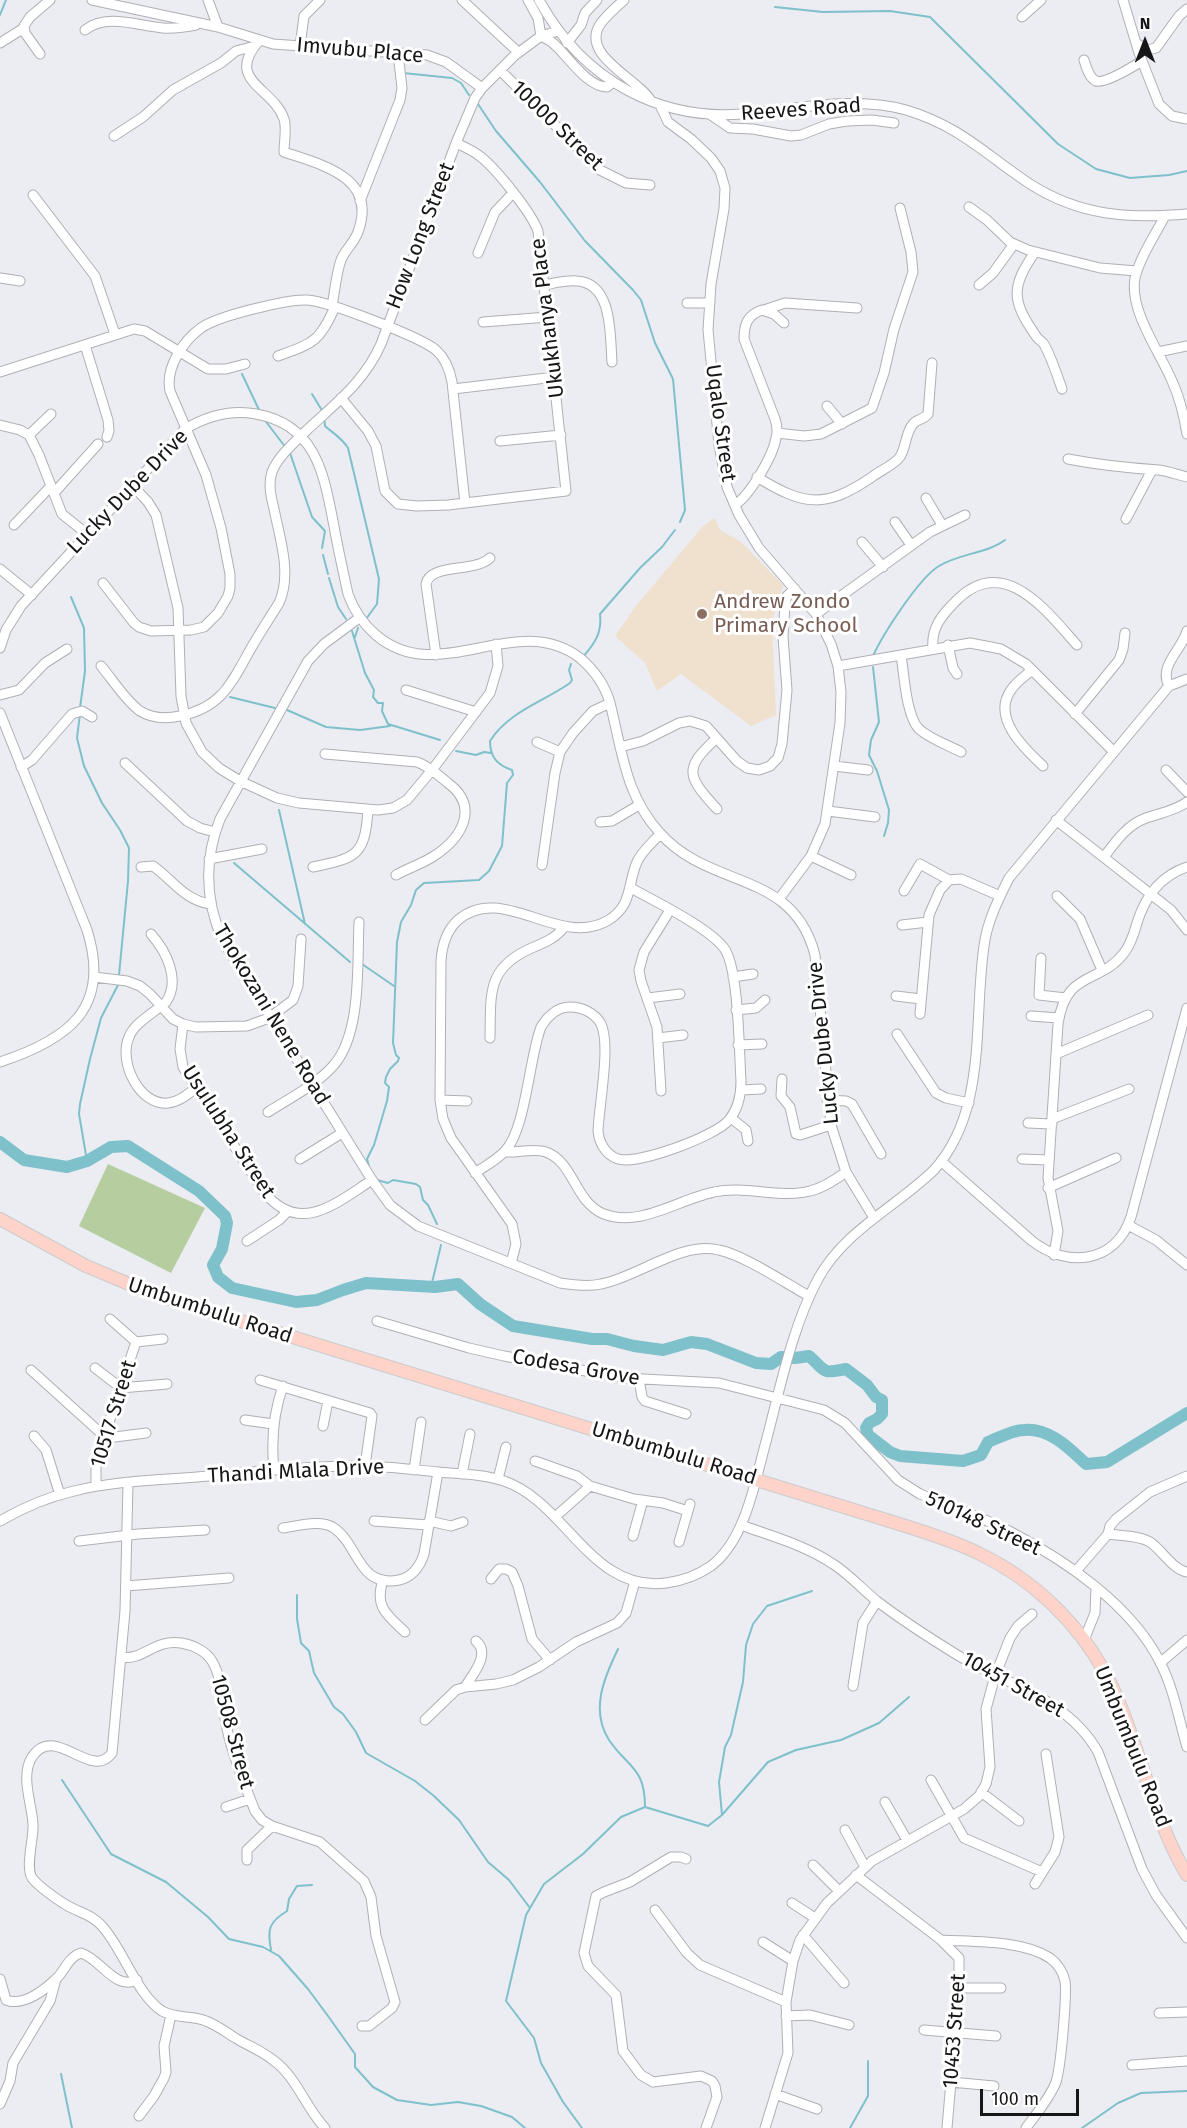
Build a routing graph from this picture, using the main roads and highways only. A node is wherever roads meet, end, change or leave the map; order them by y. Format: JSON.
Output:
{"nodes":[{"id":1,"x":0,"y":1219,"type":"edge"},
{"id":2,"x":1187,"y":1875,"type":"edge"}],
"edges":[{"from":1,"to":2,"type":"main road","name":"Umbumbulu Road"}]}
